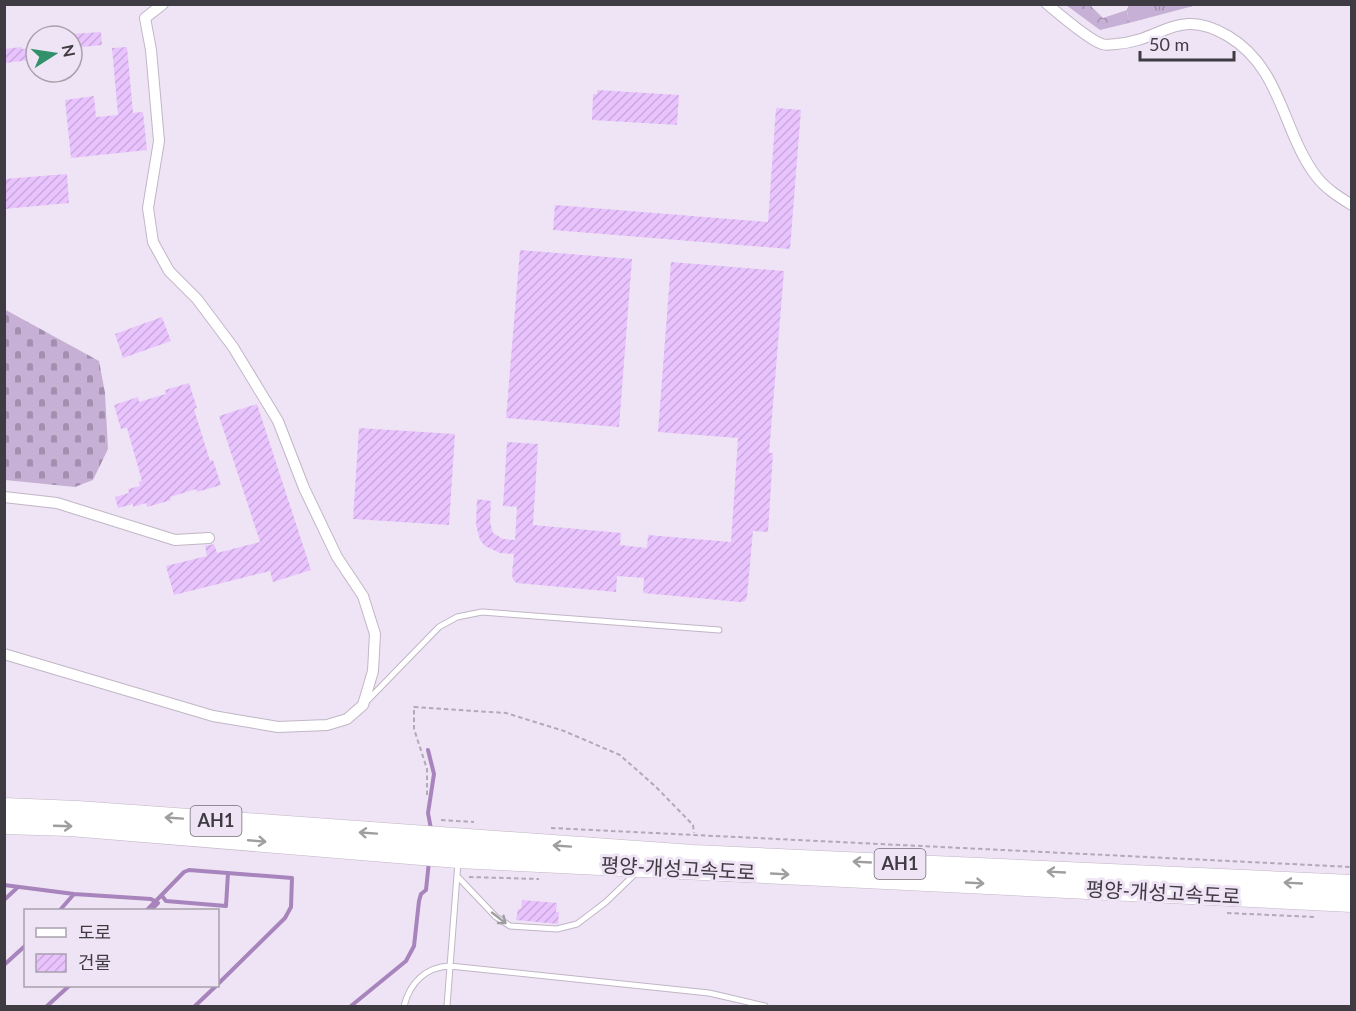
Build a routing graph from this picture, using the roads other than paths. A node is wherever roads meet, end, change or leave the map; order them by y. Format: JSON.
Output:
{"nodes":[{"id":1,"x":162,"y":4,"type":"edge"},
{"id":2,"x":1047,"y":4,"type":"edge"},
{"id":3,"x":1352,"y":205,"type":"edge"},
{"id":4,"x":4,"y":497,"type":"edge"},
{"id":5,"x":209,"y":538,"type":"dead end"},
{"id":6,"x":719,"y":630,"type":"dead end"},
{"id":7,"x":4,"y":654,"type":"edge"},
{"id":8,"x":363,"y":705,"type":"junction"},
{"id":9,"x":4,"y":808,"type":"edge"},
{"id":10,"x":4,"y":824,"type":"edge"},
{"id":11,"x":426,"y":846,"type":"junction"},
{"id":12,"x":452,"y":850,"type":"junction"},
{"id":13,"x":642,"y":867,"type":"junction"},
{"id":14,"x":1352,"y":885,"type":"edge"},
{"id":15,"x":1352,"y":902,"type":"edge"},
{"id":16,"x":450,"y":966,"type":"junction"},
{"id":17,"x":404,"y":1006,"type":"edge"},
{"id":18,"x":447,"y":1006,"type":"edge"},
{"id":19,"x":765,"y":1006,"type":"edge"}],
"edges":[{"from":1,"to":8,"type":"street"},
{"from":2,"to":3,"type":"street"},
{"from":4,"to":5,"type":"street"},
{"from":6,"to":8,"type":"lane"},
{"from":7,"to":8,"type":"street"},
{"from":11,"to":9,"type":"highway","name":"평양-개성고속도로","number":"AH1","one_way":true},
{"from":10,"to":11,"type":"highway","name":"평양-개성고속도로","number":"AH1","one_way":true},
{"from":11,"to":12,"type":"highway","name":"평양-개성고속도로","number":"AH1"},
{"from":12,"to":13,"type":"highway","name":"평양-개성고속도로","number":"AH1"},
{"from":12,"to":13,"type":"lane","one_way":true},
{"from":14,"to":12,"type":"highway","name":"평양-개성고속도로","number":"AH1","one_way":true},
{"from":12,"to":16,"type":"lane"},
{"from":13,"to":15,"type":"highway","name":"평양-개성고속도로","number":"AH1","one_way":true},
{"from":16,"to":17,"type":"lane"},
{"from":16,"to":18,"type":"lane"},
{"from":16,"to":19,"type":"lane"}]}
